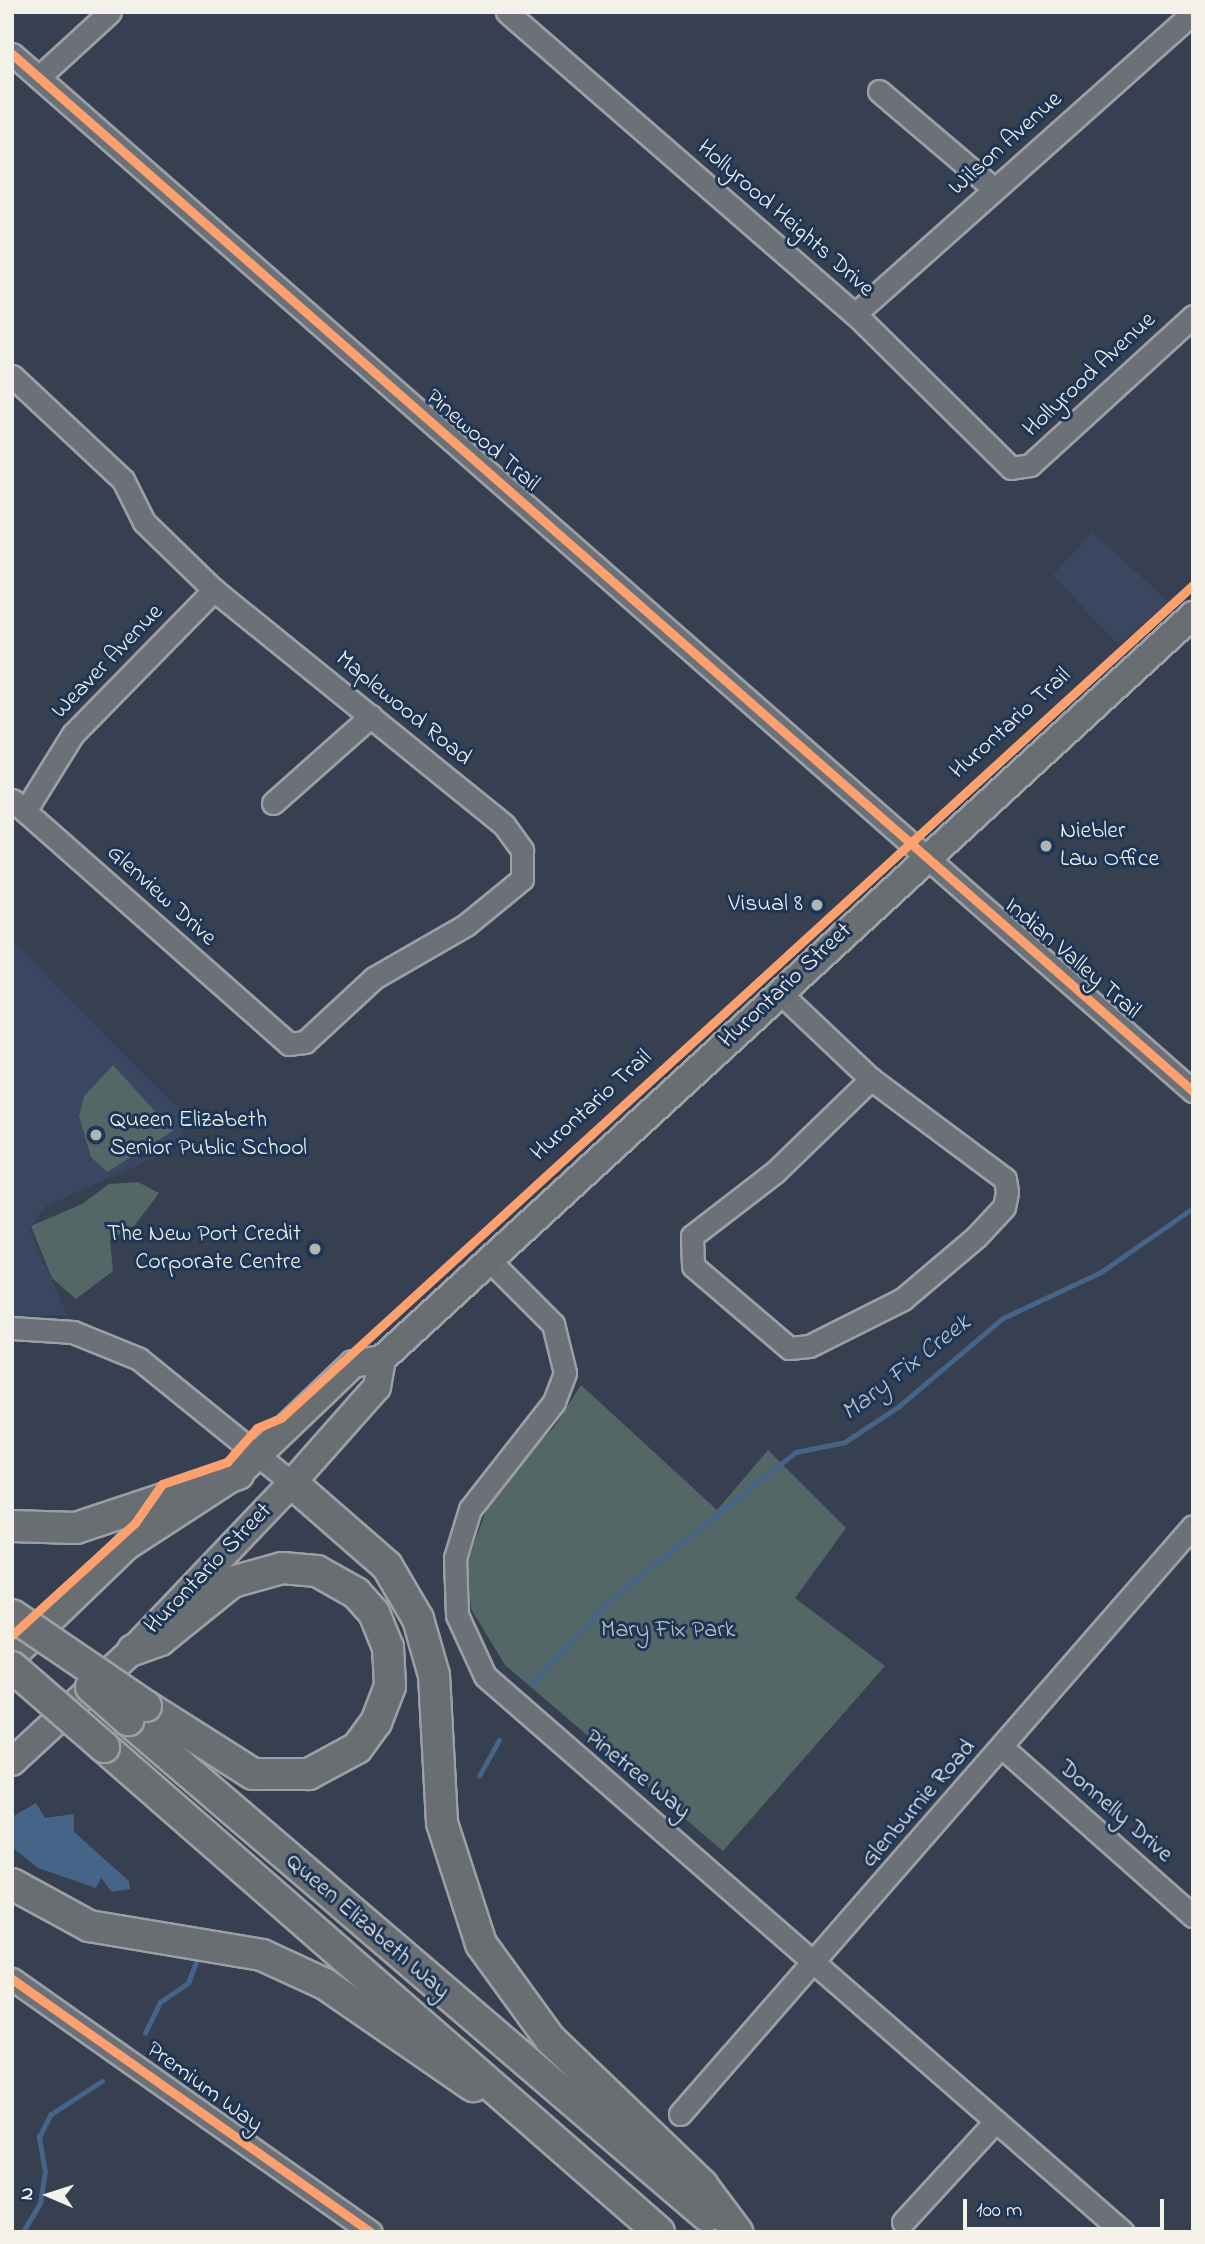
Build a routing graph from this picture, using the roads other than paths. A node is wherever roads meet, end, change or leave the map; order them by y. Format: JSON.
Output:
{"nodes":[{"id":1,"x":110,"y":12,"type":"edge"},
{"id":2,"x":507,"y":12,"type":"edge"},
{"id":3,"x":1193,"y":13,"type":"edge"},
{"id":4,"x":12,"y":54,"type":"edge"},
{"id":5,"x":39,"y":77,"type":"junction"},
{"id":6,"x":879,"y":91,"type":"dead end"},
{"id":7,"x":994,"y":190,"type":"junction"},
{"id":8,"x":855,"y":314,"type":"junction"},
{"id":9,"x":1193,"y":316,"type":"edge"},
{"id":10,"x":12,"y":376,"type":"edge"},
{"id":11,"x":1021,"y":469,"type":"joint"},
{"id":12,"x":214,"y":590,"type":"junction"},
{"id":13,"x":1193,"y":615,"type":"edge"},
{"id":14,"x":372,"y":716,"type":"junction"},
{"id":15,"x":273,"y":803,"type":"dead end"},
{"id":16,"x":19,"y":806,"type":"edge"},
{"id":17,"x":926,"y":857,"type":"junction"},
{"id":18,"x":779,"y":992,"type":"junction"},
{"id":19,"x":274,"y":1032,"type":"joint"},
{"id":20,"x":871,"y":1079,"type":"junction"},
{"id":21,"x":1193,"y":1091,"type":"edge"},
{"id":22,"x":489,"y":1260,"type":"junction"},
{"id":23,"x":12,"y":1328,"type":"edge"},
{"id":24,"x":382,"y":1359,"type":"junction"},
{"id":25,"x":249,"y":1464,"type":"junction"},
{"id":26,"x":292,"y":1483,"type":"junction"},
{"id":27,"x":12,"y":1526,"type":"edge"},
{"id":28,"x":1193,"y":1526,"type":"edge"},
{"id":29,"x":12,"y":1616,"type":"edge"},
{"id":30,"x":133,"y":1650,"type":"junction"},
{"id":31,"x":12,"y":1657,"type":"edge"},
{"id":32,"x":12,"y":1667,"type":"edge"},
{"id":33,"x":137,"y":1713,"type":"junction"},
{"id":34,"x":1003,"y":1748,"type":"junction"},
{"id":35,"x":12,"y":1762,"type":"edge"},
{"id":36,"x":12,"y":1884,"type":"edge"},
{"id":37,"x":12,"y":1899,"type":"edge"},
{"id":38,"x":52,"y":1909,"type":"junction"},
{"id":39,"x":1193,"y":1916,"type":"edge"},
{"id":40,"x":817,"y":1960,"type":"junction"},
{"id":41,"x":12,"y":1979,"type":"edge"},
{"id":42,"x":523,"y":2112,"type":"junction"},
{"id":43,"x":680,"y":2114,"type":"dead end"},
{"id":44,"x":995,"y":2122,"type":"junction"},
{"id":45,"x":903,"y":2222,"type":"dead end"},
{"id":46,"x":371,"y":2232,"type":"edge"},
{"id":47,"x":659,"y":2232,"type":"edge"},
{"id":48,"x":726,"y":2232,"type":"edge"},
{"id":49,"x":737,"y":2232,"type":"edge"},
{"id":50,"x":1123,"y":2232,"type":"edge"}],
"edges":[{"from":1,"to":5,"type":"street"},
{"from":2,"to":8,"type":"street","name":"Hollyrood Heights Drive"},
{"from":3,"to":7,"type":"street","name":"Wilson Avenue"},
{"from":4,"to":5,"type":"street","name":"Pinewood Trail"},
{"from":5,"to":17,"type":"street","name":"Pinewood Trail"},
{"from":6,"to":7,"type":"street"},
{"from":7,"to":8,"type":"street","name":"Wilson Avenue"},
{"from":8,"to":11,"type":"street","name":"Hollyrood Heights Drive"},
{"from":9,"to":11,"type":"street","name":"Hollyrood Avenue"},
{"from":10,"to":12,"type":"street","name":"Maplewood Road"},
{"from":12,"to":14,"type":"street","name":"Maplewood Road"},
{"from":12,"to":16,"type":"street","name":"Weaver Avenue"},
{"from":13,"to":17,"type":"main road","name":"Hurontario Street"},
{"from":14,"to":15,"type":"street"},
{"from":14,"to":19,"type":"street","name":"Maplewood Road"},
{"from":16,"to":19,"type":"street","name":"Glenview Drive"},
{"from":17,"to":18,"type":"main road","name":"Hurontario Street"},
{"from":17,"to":21,"type":"street","name":"Indian Valley Trail"},
{"from":18,"to":20,"type":"street"},
{"from":18,"to":22,"type":"main road","name":"Hurontario Street"},
{"from":20,"to":20,"type":"street"},
{"from":22,"to":24,"type":"main road","name":"Hurontario Street"},
{"from":22,"to":40,"type":"street","name":"Pinetree Way"},
{"from":23,"to":25,"type":"street"},
{"from":24,"to":25,"type":"main road","name":"Hurontario Street"},
{"from":24,"to":26,"type":"main road","name":"Hurontario Street"},
{"from":25,"to":26,"type":"street"},
{"from":25,"to":27,"type":"highway"},
{"from":25,"to":31,"type":"main road","name":"Hurontario Street"},
{"from":26,"to":30,"type":"main road","name":"Hurontario Street"},
{"from":26,"to":49,"type":"highway"},
{"from":28,"to":34,"type":"street","name":"Glenburnie Road"},
{"from":29,"to":33,"type":"highway","name":"Queen Elizabeth Way","bridge":true},
{"from":30,"to":33,"type":"highway"},
{"from":30,"to":35,"type":"main road","name":"Hurontario Street"},
{"from":32,"to":42,"type":"highway","name":"Queen Elizabeth Way","bridge":true},
{"from":33,"to":48,"type":"highway","name":"Queen Elizabeth Way"},
{"from":34,"to":39,"type":"street","name":"Donnelly Drive"},
{"from":34,"to":40,"type":"street","name":"Glenburnie Road"},
{"from":36,"to":38,"type":"highway"},
{"from":37,"to":38,"type":"highway"},
{"from":38,"to":42,"type":"highway"},
{"from":40,"to":43,"type":"street","name":"Glenburnie Road"},
{"from":40,"to":44,"type":"street","name":"Pinetree Way"},
{"from":41,"to":46,"type":"street","name":"Premium Way"},
{"from":42,"to":47,"type":"highway","name":"Queen Elizabeth Way"},
{"from":44,"to":45,"type":"street"},
{"from":44,"to":50,"type":"street","name":"Pinetree Way"}]}
